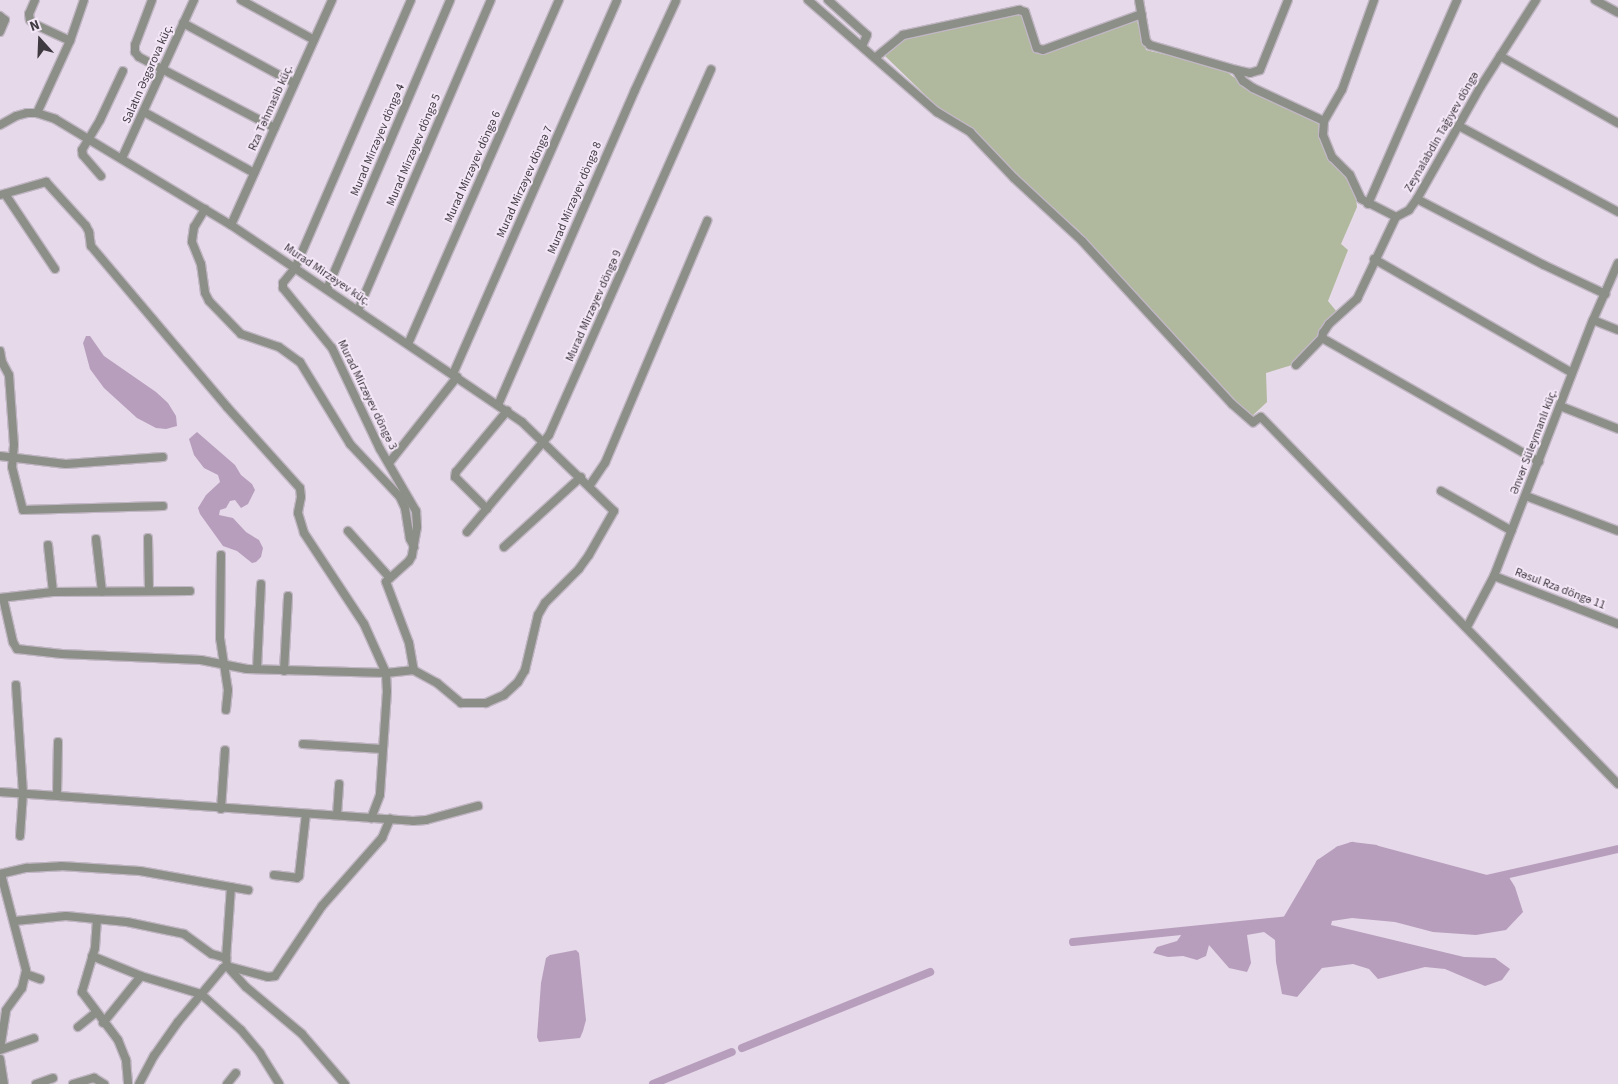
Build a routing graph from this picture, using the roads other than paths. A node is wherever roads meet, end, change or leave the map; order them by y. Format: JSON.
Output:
{"nodes":[{"id":1,"x":35,"y":0,"type":"edge"},
{"id":2,"x":84,"y":0,"type":"edge"},
{"id":3,"x":152,"y":0,"type":"edge"},
{"id":4,"x":194,"y":0,"type":"edge"},
{"id":5,"x":241,"y":0,"type":"edge"},
{"id":6,"x":332,"y":0,"type":"edge"},
{"id":7,"x":411,"y":0,"type":"edge"},
{"id":8,"x":450,"y":0,"type":"edge"},
{"id":9,"x":490,"y":0,"type":"edge"},
{"id":10,"x":559,"y":0,"type":"edge"},
{"id":11,"x":617,"y":0,"type":"edge"},
{"id":12,"x":808,"y":0,"type":"edge"},
{"id":13,"x":828,"y":0,"type":"edge"},
{"id":14,"x":1139,"y":0,"type":"edge"},
{"id":15,"x":1288,"y":0,"type":"edge"},
{"id":16,"x":1374,"y":0,"type":"edge"},
{"id":17,"x":1457,"y":0,"type":"edge"},
{"id":18,"x":1595,"y":0,"type":"edge"},
{"id":19,"x":676,"y":1,"type":"edge"},
{"id":20,"x":1534,"y":1,"type":"edge"},
{"id":21,"x":1618,"y":13,"type":"edge"},
{"id":22,"x":1142,"y":14,"type":"junction"},
{"id":23,"x":0,"y":16,"type":"edge"},
{"id":24,"x":183,"y":23,"type":"junction"},
{"id":25,"x":0,"y":32,"type":"edge"},
{"id":26,"x":314,"y":40,"type":"junction"},
{"id":27,"x":70,"y":41,"type":"junction"},
{"id":28,"x":862,"y":46,"type":"junction"},
{"id":29,"x":1500,"y":56,"type":"junction"},
{"id":30,"x":876,"y":57,"type":"junction"},
{"id":31,"x":162,"y":69,"type":"junction"},
{"id":32,"x":711,"y":69,"type":"dead end"},
{"id":33,"x":1236,"y":70,"type":"junction"},
{"id":34,"x":123,"y":71,"type":"dead end"},
{"id":35,"x":294,"y":83,"type":"junction"},
{"id":36,"x":144,"y":112,"type":"junction"},
{"id":37,"x":37,"y":113,"type":"junction"},
{"id":38,"x":1324,"y":122,"type":"junction"},
{"id":39,"x":1618,"y":123,"type":"edge"},
{"id":40,"x":0,"y":125,"type":"edge"},
{"id":41,"x":1460,"y":126,"type":"junction"},
{"id":42,"x":274,"y":128,"type":"junction"},
{"id":43,"x":89,"y":139,"type":"junction"},
{"id":44,"x":122,"y":158,"type":"junction"},
{"id":45,"x":254,"y":173,"type":"junction"},
{"id":46,"x":101,"y":176,"type":"dead end"},
{"id":47,"x":3,"y":195,"type":"edge"},
{"id":48,"x":1417,"y":199,"type":"junction"},
{"id":49,"x":1368,"y":204,"type":"junction"},
{"id":50,"x":206,"y":210,"type":"junction"},
{"id":51,"x":1618,"y":212,"type":"edge"},
{"id":52,"x":1396,"y":217,"type":"junction"},
{"id":53,"x":707,"y":221,"type":"dead end"},
{"id":54,"x":231,"y":225,"type":"junction"},
{"id":55,"x":1374,"y":259,"type":"junction"},
{"id":56,"x":1618,"y":264,"type":"edge"},
{"id":57,"x":295,"y":268,"type":"junction"},
{"id":58,"x":55,"y":270,"type":"dead end"},
{"id":59,"x":327,"y":289,"type":"junction"},
{"id":60,"x":1605,"y":294,"type":"junction"},
{"id":61,"x":358,"y":310,"type":"junction"},
{"id":62,"x":1593,"y":320,"type":"junction"},
{"id":63,"x":1618,"y":330,"type":"edge"},
{"id":64,"x":1322,"y":338,"type":"junction"},
{"id":65,"x":408,"y":344,"type":"junction"},
{"id":66,"x":0,"y":351,"type":"edge"},
{"id":67,"x":1296,"y":365,"type":"dead end"},
{"id":68,"x":2,"y":366,"type":"edge"},
{"id":69,"x":1572,"y":373,"type":"junction"},
{"id":70,"x":455,"y":375,"type":"junction"},
{"id":71,"x":498,"y":405,"type":"junction"},
{"id":72,"x":1560,"y":406,"type":"junction"},
{"id":73,"x":507,"y":411,"type":"junction"},
{"id":74,"x":1618,"y":430,"type":"edge"},
{"id":75,"x":545,"y":442,"type":"junction"},
{"id":76,"x":0,"y":456,"type":"edge"},
{"id":77,"x":13,"y":456,"type":"junction"},
{"id":78,"x":163,"y":457,"type":"dead end"},
{"id":79,"x":1539,"y":462,"type":"junction"},
{"id":80,"x":389,"y":463,"type":"junction"},
{"id":81,"x":581,"y":477,"type":"junction"},
{"id":82,"x":590,"y":485,"type":"junction"},
{"id":83,"x":1441,"y":491,"type":"dead end"},
{"id":84,"x":1526,"y":496,"type":"junction"},
{"id":85,"x":163,"y":506,"type":"dead end"},
{"id":86,"x":487,"y":509,"type":"junction"},
{"id":87,"x":348,"y":531,"type":"dead end"},
{"id":88,"x":1512,"y":531,"type":"junction"},
{"id":89,"x":1618,"y":531,"type":"edge"},
{"id":90,"x":467,"y":532,"type":"dead end"},
{"id":91,"x":148,"y":538,"type":"dead end"},
{"id":92,"x":96,"y":539,"type":"dead end"},
{"id":93,"x":48,"y":545,"type":"dead end"},
{"id":94,"x":414,"y":547,"type":"junction"},
{"id":95,"x":504,"y":548,"type":"dead end"},
{"id":96,"x":221,"y":555,"type":"dead end"},
{"id":97,"x":1494,"y":576,"type":"junction"},
{"id":98,"x":390,"y":578,"type":"junction"},
{"id":99,"x":261,"y":584,"type":"dead end"},
{"id":100,"x":149,"y":591,"type":"junction"},
{"id":101,"x":190,"y":591,"type":"dead end"},
{"id":102,"x":53,"y":592,"type":"junction"},
{"id":103,"x":102,"y":592,"type":"junction"},
{"id":104,"x":288,"y":596,"type":"dead end"},
{"id":105,"x":2,"y":598,"type":"edge"},
{"id":106,"x":1618,"y":624,"type":"edge"},
{"id":107,"x":1467,"y":627,"type":"junction"},
{"id":108,"x":223,"y":664,"type":"junction"},
{"id":109,"x":257,"y":670,"type":"junction"},
{"id":110,"x":414,"y":670,"type":"junction"},
{"id":111,"x":284,"y":671,"type":"junction"},
{"id":112,"x":386,"y":673,"type":"junction"},
{"id":113,"x":16,"y":684,"type":"dead end"},
{"id":114,"x":226,"y":710,"type":"dead end"},
{"id":115,"x":58,"y":742,"type":"dead end"},
{"id":116,"x":303,"y":744,"type":"dead end"},
{"id":117,"x":225,"y":750,"type":"dead end"},
{"id":118,"x":382,"y":750,"type":"junction"},
{"id":119,"x":339,"y":784,"type":"dead end"},
{"id":120,"x":1618,"y":784,"type":"edge"},
{"id":121,"x":0,"y":792,"type":"edge"},
{"id":122,"x":23,"y":793,"type":"junction"},
{"id":123,"x":57,"y":795,"type":"junction"},
{"id":124,"x":478,"y":806,"type":"dead end"},
{"id":125,"x":221,"y":809,"type":"junction"},
{"id":126,"x":306,"y":814,"type":"junction"},
{"id":127,"x":337,"y":815,"type":"junction"},
{"id":128,"x":371,"y":818,"type":"junction"},
{"id":129,"x":390,"y":819,"type":"junction"},
{"id":130,"x":20,"y":836,"type":"dead end"},
{"id":131,"x":0,"y":874,"type":"edge"},
{"id":132,"x":274,"y":874,"type":"dead end"},
{"id":133,"x":230,"y":887,"type":"junction"},
{"id":134,"x":248,"y":890,"type":"dead end"},
{"id":135,"x":97,"y":919,"type":"junction"},
{"id":136,"x":15,"y":921,"type":"junction"},
{"id":137,"x":92,"y":956,"type":"junction"},
{"id":138,"x":226,"y":958,"type":"junction"},
{"id":139,"x":227,"y":966,"type":"junction"},
{"id":140,"x":26,"y":974,"type":"junction"},
{"id":141,"x":141,"y":976,"type":"junction"},
{"id":142,"x":40,"y":979,"type":"dead end"},
{"id":143,"x":201,"y":994,"type":"junction"},
{"id":144,"x":95,"y":1013,"type":"junction"},
{"id":145,"x":103,"y":1023,"type":"junction"},
{"id":146,"x":78,"y":1027,"type":"dead end"},
{"id":147,"x":34,"y":1038,"type":"dead end"},
{"id":148,"x":0,"y":1049,"type":"edge"},
{"id":149,"x":0,"y":1059,"type":"edge"},
{"id":150,"x":236,"y":1073,"type":"dead end"},
{"id":151,"x":53,"y":1078,"type":"dead end"},
{"id":152,"x":4,"y":1084,"type":"edge"},
{"id":153,"x":36,"y":1084,"type":"edge"},
{"id":154,"x":74,"y":1084,"type":"edge"},
{"id":155,"x":104,"y":1084,"type":"edge"},
{"id":156,"x":128,"y":1084,"type":"edge"},
{"id":157,"x":139,"y":1084,"type":"edge"},
{"id":158,"x":227,"y":1084,"type":"edge"},
{"id":159,"x":279,"y":1084,"type":"edge"},
{"id":160,"x":345,"y":1084,"type":"edge"}],
"edges":[{"from":1,"to":27,"type":"street"},
{"from":2,"to":27,"type":"street"},
{"from":3,"to":31,"type":"street"},
{"from":4,"to":24,"type":"street","name":"Salatın Əsgərova küç."},
{"from":5,"to":26,"type":"street"},
{"from":6,"to":26,"type":"street","name":"Rza Təhmasib küç."},
{"from":7,"to":57,"type":"street","name":"Murad Mirzəyev döngə 3"},
{"from":8,"to":59,"type":"street","name":"Murad Mirzəyev döngə 4"},
{"from":9,"to":61,"type":"street","name":"Murad Mirzəyev döngə 5"},
{"from":10,"to":65,"type":"street","name":"Murad Mirzəyev döngə 6"},
{"from":11,"to":70,"type":"street","name":"Murad Mirzəyev döngə 7"},
{"from":12,"to":28,"type":"street"},
{"from":13,"to":28,"type":"street"},
{"from":14,"to":22,"type":"street"},
{"from":15,"to":33,"type":"street"},
{"from":16,"to":38,"type":"street"},
{"from":17,"to":49,"type":"street"},
{"from":18,"to":21,"type":"street"},
{"from":19,"to":71,"type":"street","name":"Murad Mirzəyev döngə 8"},
{"from":20,"to":29,"type":"street","name":"Zeynalabdin Tağıyev döngə"},
{"from":22,"to":30,"type":"street"},
{"from":22,"to":33,"type":"street"},
{"from":23,"to":25,"type":"street"},
{"from":24,"to":31,"type":"street","name":"Salatın Əsgərova küç."},
{"from":24,"to":35,"type":"street"},
{"from":26,"to":35,"type":"street","name":"Rza Təhmasib küç."},
{"from":27,"to":37,"type":"street"},
{"from":28,"to":30,"type":"street"},
{"from":29,"to":39,"type":"street"},
{"from":29,"to":41,"type":"street","name":"Zeynalabdin Tağıyev döngə"},
{"from":30,"to":107,"type":"street"},
{"from":31,"to":36,"type":"street","name":"Salatın Əsgərova küç."},
{"from":31,"to":42,"type":"street"},
{"from":32,"to":75,"type":"street","name":"Murad Mirzəyev döngə 9"},
{"from":33,"to":38,"type":"street"},
{"from":34,"to":43,"type":"street"},
{"from":35,"to":42,"type":"street","name":"Rza Təhmasib küç."},
{"from":36,"to":44,"type":"street","name":"Salatın Əsgərova küç."},
{"from":36,"to":45,"type":"street"},
{"from":37,"to":40,"type":"street"},
{"from":37,"to":43,"type":"street","name":"Murad Mirzəyev küç."},
{"from":38,"to":49,"type":"street"},
{"from":41,"to":48,"type":"street","name":"Zeynalabdin Tağıyev döngə"},
{"from":41,"to":51,"type":"street"},
{"from":42,"to":45,"type":"street","name":"Rza Təhmasib küç."},
{"from":43,"to":44,"type":"street","name":"Murad Mirzəyev küç."},
{"from":43,"to":46,"type":"street"},
{"from":44,"to":50,"type":"street","name":"Murad Mirzəyev küç."},
{"from":45,"to":54,"type":"street","name":"Rza Təhmasib küç."},
{"from":47,"to":58,"type":"street"},
{"from":47,"to":112,"type":"street"},
{"from":48,"to":52,"type":"street","name":"Zeynalabdin Tağıyev döngə"},
{"from":48,"to":60,"type":"street"},
{"from":49,"to":52,"type":"street"},
{"from":50,"to":54,"type":"street","name":"Murad Mirzəyev küç."},
{"from":50,"to":94,"type":"street"},
{"from":52,"to":55,"type":"street","name":"Zeynalabdin Tağıyev döngə"},
{"from":53,"to":82,"type":"street"},
{"from":54,"to":57,"type":"street","name":"Murad Mirzəyev küç."},
{"from":55,"to":64,"type":"street","name":"Zeynalabdin Tağıyev döngə"},
{"from":55,"to":69,"type":"street"},
{"from":56,"to":60,"type":"street","name":"Ənvər Süleymanlı küç."},
{"from":57,"to":59,"type":"street","name":"Murad Mirzəyev küç."},
{"from":57,"to":80,"type":"street","name":"Murad Mirzəyev döngə 3"},
{"from":59,"to":61,"type":"street","name":"Murad Mirzəyev küç."},
{"from":60,"to":62,"type":"street","name":"Ənvər Süleymanlı küç."},
{"from":61,"to":65,"type":"street","name":"Murad Mirzəyev küç."},
{"from":62,"to":63,"type":"street"},
{"from":62,"to":69,"type":"street","name":"Ənvər Süleymanlı küç."},
{"from":64,"to":67,"type":"street","name":"Zeynalabdin Tağıyev döngə"},
{"from":64,"to":79,"type":"street"},
{"from":65,"to":70,"type":"street","name":"Murad Mirzəyev küç."},
{"from":66,"to":68,"type":"street"},
{"from":68,"to":77,"type":"street"},
{"from":69,"to":72,"type":"street","name":"Ənvər Süleymanlı küç."},
{"from":70,"to":71,"type":"street","name":"Murad Mirzəyev küç."},
{"from":70,"to":80,"type":"street","name":"Murad Mirzəyev döngə 7"},
{"from":71,"to":73,"type":"street","name":"Murad Mirzəyev küç."},
{"from":72,"to":74,"type":"street"},
{"from":72,"to":79,"type":"street","name":"Ənvər Süleymanlı küç."},
{"from":73,"to":75,"type":"street","name":"Murad Mirzəyev küç."},
{"from":73,"to":86,"type":"street"},
{"from":75,"to":81,"type":"street","name":"Murad Mirzəyev küç."},
{"from":75,"to":86,"type":"street","name":"Murad Mirzəyev döngə 9"},
{"from":76,"to":77,"type":"street"},
{"from":77,"to":78,"type":"street"},
{"from":77,"to":85,"type":"street"},
{"from":79,"to":84,"type":"street","name":"Ənvər Süleymanlı küç."},
{"from":80,"to":94,"type":"street","name":"Murad Mirzəyev döngə 3"},
{"from":81,"to":82,"type":"street","name":"Murad Mirzəyev küç."},
{"from":81,"to":95,"type":"street"},
{"from":82,"to":110,"type":"street","name":"Murad Mirzəyev küç."},
{"from":83,"to":88,"type":"street"},
{"from":84,"to":88,"type":"street","name":"Ənvər Süleymanlı küç."},
{"from":84,"to":89,"type":"street"},
{"from":86,"to":90,"type":"street","name":"Murad Mirzəyev döngə 9"},
{"from":87,"to":98,"type":"street"},
{"from":88,"to":97,"type":"street","name":"Ənvər Süleymanlı küç."},
{"from":91,"to":100,"type":"street"},
{"from":92,"to":103,"type":"street"},
{"from":93,"to":102,"type":"street"},
{"from":94,"to":98,"type":"street","name":"Murad Mirzəyev döngə 3"},
{"from":96,"to":108,"type":"street"},
{"from":97,"to":106,"type":"street","name":"Rəsul Rza döngə 11"},
{"from":97,"to":107,"type":"street","name":"Ənvər Süleymanlı küç."},
{"from":98,"to":110,"type":"street"},
{"from":99,"to":109,"type":"street"},
{"from":100,"to":101,"type":"street"},
{"from":100,"to":103,"type":"street"},
{"from":102,"to":103,"type":"street"},
{"from":102,"to":105,"type":"street"},
{"from":104,"to":111,"type":"street"},
{"from":105,"to":108,"type":"street"},
{"from":107,"to":120,"type":"street"},
{"from":108,"to":109,"type":"street"},
{"from":108,"to":114,"type":"street"},
{"from":109,"to":111,"type":"street"},
{"from":110,"to":112,"type":"street"},
{"from":111,"to":112,"type":"street"},
{"from":112,"to":118,"type":"street"},
{"from":113,"to":122,"type":"street"},
{"from":115,"to":123,"type":"street"},
{"from":116,"to":118,"type":"street"},
{"from":117,"to":125,"type":"street"},
{"from":118,"to":128,"type":"street"},
{"from":119,"to":127,"type":"street"},
{"from":121,"to":122,"type":"street"},
{"from":122,"to":123,"type":"street"},
{"from":122,"to":130,"type":"street"},
{"from":123,"to":125,"type":"street"},
{"from":124,"to":129,"type":"street"},
{"from":125,"to":126,"type":"street"},
{"from":126,"to":127,"type":"street"},
{"from":126,"to":132,"type":"street"},
{"from":127,"to":128,"type":"street"},
{"from":128,"to":129,"type":"street"},
{"from":129,"to":139,"type":"street"},
{"from":131,"to":133,"type":"street"},
{"from":131,"to":136,"type":"street"},
{"from":133,"to":134,"type":"street"},
{"from":133,"to":138,"type":"street"},
{"from":135,"to":136,"type":"street"},
{"from":135,"to":137,"type":"street"},
{"from":135,"to":138,"type":"street"},
{"from":136,"to":140,"type":"street"},
{"from":137,"to":141,"type":"street"},
{"from":137,"to":144,"type":"street"},
{"from":138,"to":139,"type":"street"},
{"from":139,"to":143,"type":"street"},
{"from":139,"to":160,"type":"street"},
{"from":140,"to":142,"type":"street"},
{"from":140,"to":148,"type":"street"},
{"from":141,"to":143,"type":"street"},
{"from":141,"to":145,"type":"street"},
{"from":143,"to":157,"type":"street"},
{"from":143,"to":159,"type":"street"},
{"from":144,"to":145,"type":"street"},
{"from":144,"to":146,"type":"street"},
{"from":145,"to":156,"type":"street"},
{"from":147,"to":148,"type":"street"},
{"from":149,"to":152,"type":"street"},
{"from":150,"to":158,"type":"street"},
{"from":151,"to":153,"type":"street"},
{"from":154,"to":155,"type":"street"}]}
